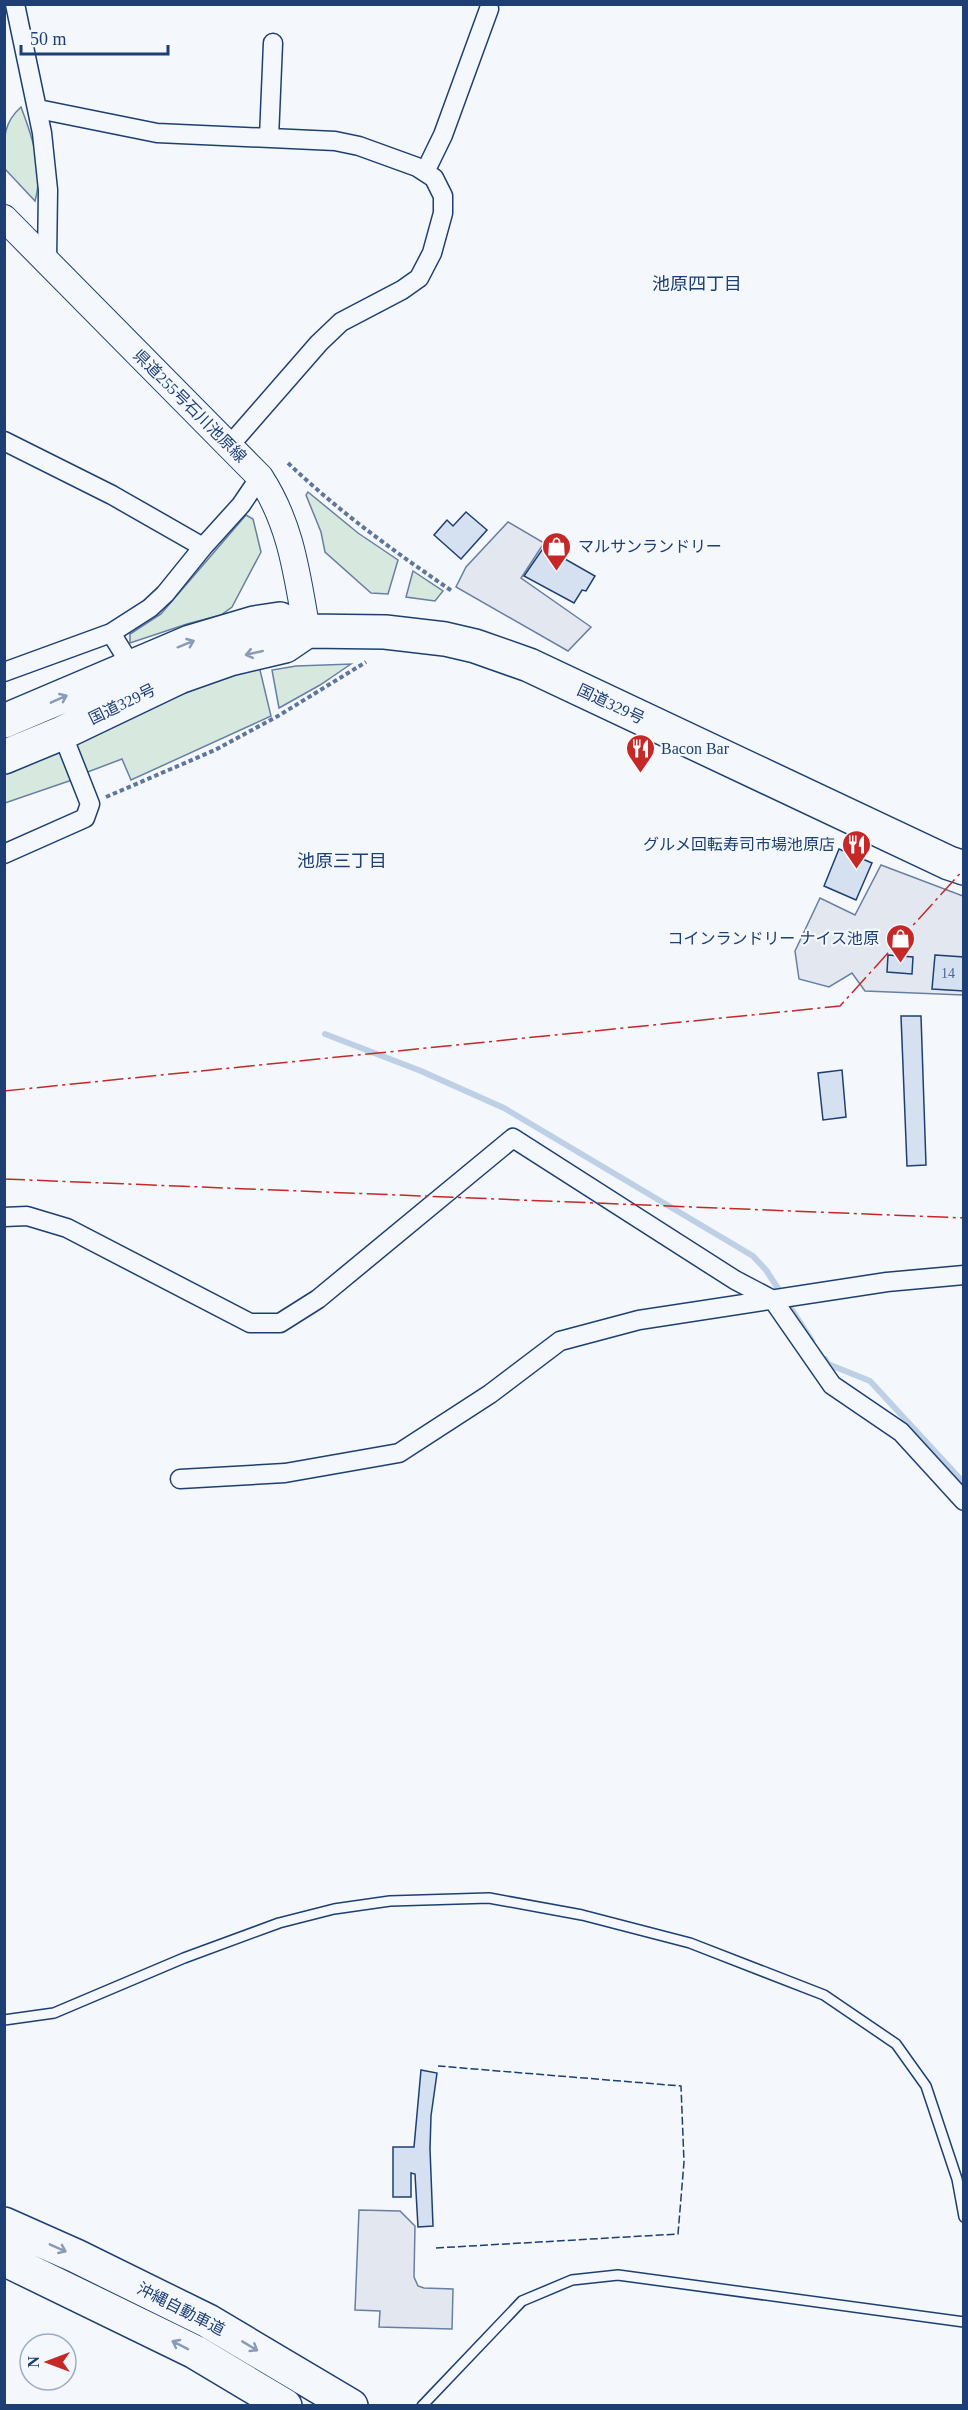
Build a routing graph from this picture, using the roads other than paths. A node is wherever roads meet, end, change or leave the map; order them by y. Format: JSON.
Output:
{"nodes":[{"id":1,"x":15,"y":4,"type":"edge"},
{"id":2,"x":489,"y":9,"type":"dead end"},
{"id":3,"x":273,"y":43,"type":"dead end"},
{"id":4,"x":38,"y":109,"type":"junction"},
{"id":5,"x":269,"y":138,"type":"junction"},
{"id":6,"x":425,"y":172,"type":"junction"},
{"id":7,"x":4,"y":218,"type":"edge"},
{"id":8,"x":47,"y":261,"type":"junction"},
{"id":9,"x":4,"y":441,"type":"edge"},
{"id":10,"x":230,"y":446,"type":"junction"},
{"id":11,"x":260,"y":477,"type":"junction"},
{"id":12,"x":203,"y":547,"type":"junction"},
{"id":13,"x":307,"y":632,"type":"junction"},
{"id":14,"x":111,"y":633,"type":"junction"},
{"id":15,"x":132,"y":667,"type":"junction"},
{"id":16,"x":4,"y":672,"type":"edge"},
{"id":17,"x":4,"y":722,"type":"edge"},
{"id":18,"x":62,"y":733,"type":"junction"},
{"id":19,"x":4,"y":757,"type":"edge"},
{"id":20,"x":4,"y":854,"type":"edge"},
{"id":21,"x":963,"y":868,"type":"edge"},
{"id":22,"x":4,"y":1217,"type":"edge"},
{"id":23,"x":963,"y":1275,"type":"edge"},
{"id":24,"x":773,"y":1300,"type":"junction"},
{"id":25,"x":180,"y":1479,"type":"dead end"},
{"id":26,"x":963,"y":1502,"type":"edge"},
{"id":27,"x":4,"y":2020,"type":"edge"},
{"id":28,"x":963,"y":2217,"type":"edge"},
{"id":29,"x":4,"y":2224,"type":"edge"},
{"id":30,"x":4,"y":2259,"type":"edge"},
{"id":31,"x":963,"y":2322,"type":"edge"},
{"id":32,"x":285,"y":2406,"type":"edge"},
{"id":33,"x":351,"y":2406,"type":"edge"},
{"id":34,"x":422,"y":2406,"type":"edge"}],
"edges":[{"from":1,"to":4,"type":"street"},
{"from":2,"to":6,"type":"street"},
{"from":3,"to":5,"type":"street"},
{"from":4,"to":5,"type":"street"},
{"from":4,"to":8,"type":"street"},
{"from":5,"to":6,"type":"street"},
{"from":6,"to":10,"type":"street"},
{"from":7,"to":8,"type":"main road","name":"県道255号石川池原線"},
{"from":8,"to":10,"type":"main road","name":"県道255号石川池原線"},
{"from":9,"to":12,"type":"street"},
{"from":10,"to":11,"type":"main road","name":"県道255号石川池原線"},
{"from":11,"to":12,"type":"street"},
{"from":11,"to":13,"type":"main road","name":"県道255号石川池原線"},
{"from":12,"to":14,"type":"street"},
{"from":15,"to":13,"type":"highway","name":"国道329号","one_way":true},
{"from":13,"to":18,"type":"highway","name":"国道329号","one_way":true},
{"from":13,"to":21,"type":"highway","name":"国道329号"},
{"from":14,"to":15,"type":"street"},
{"from":14,"to":16,"type":"street"},
{"from":17,"to":15,"type":"highway","name":"国道329号","one_way":true},
{"from":18,"to":19,"type":"highway","name":"国道329号"},
{"from":18,"to":20,"type":"street"},
{"from":22,"to":24,"type":"street"},
{"from":23,"to":24,"type":"street"},
{"from":24,"to":25,"type":"street"},
{"from":24,"to":26,"type":"street"},
{"from":27,"to":28,"type":"lane"},
{"from":29,"to":33,"type":"highway","name":"沖縄自動車道","one_way":true},
{"from":32,"to":30,"type":"highway","name":"沖縄自動車道","one_way":true},
{"from":31,"to":34,"type":"lane"}]}
